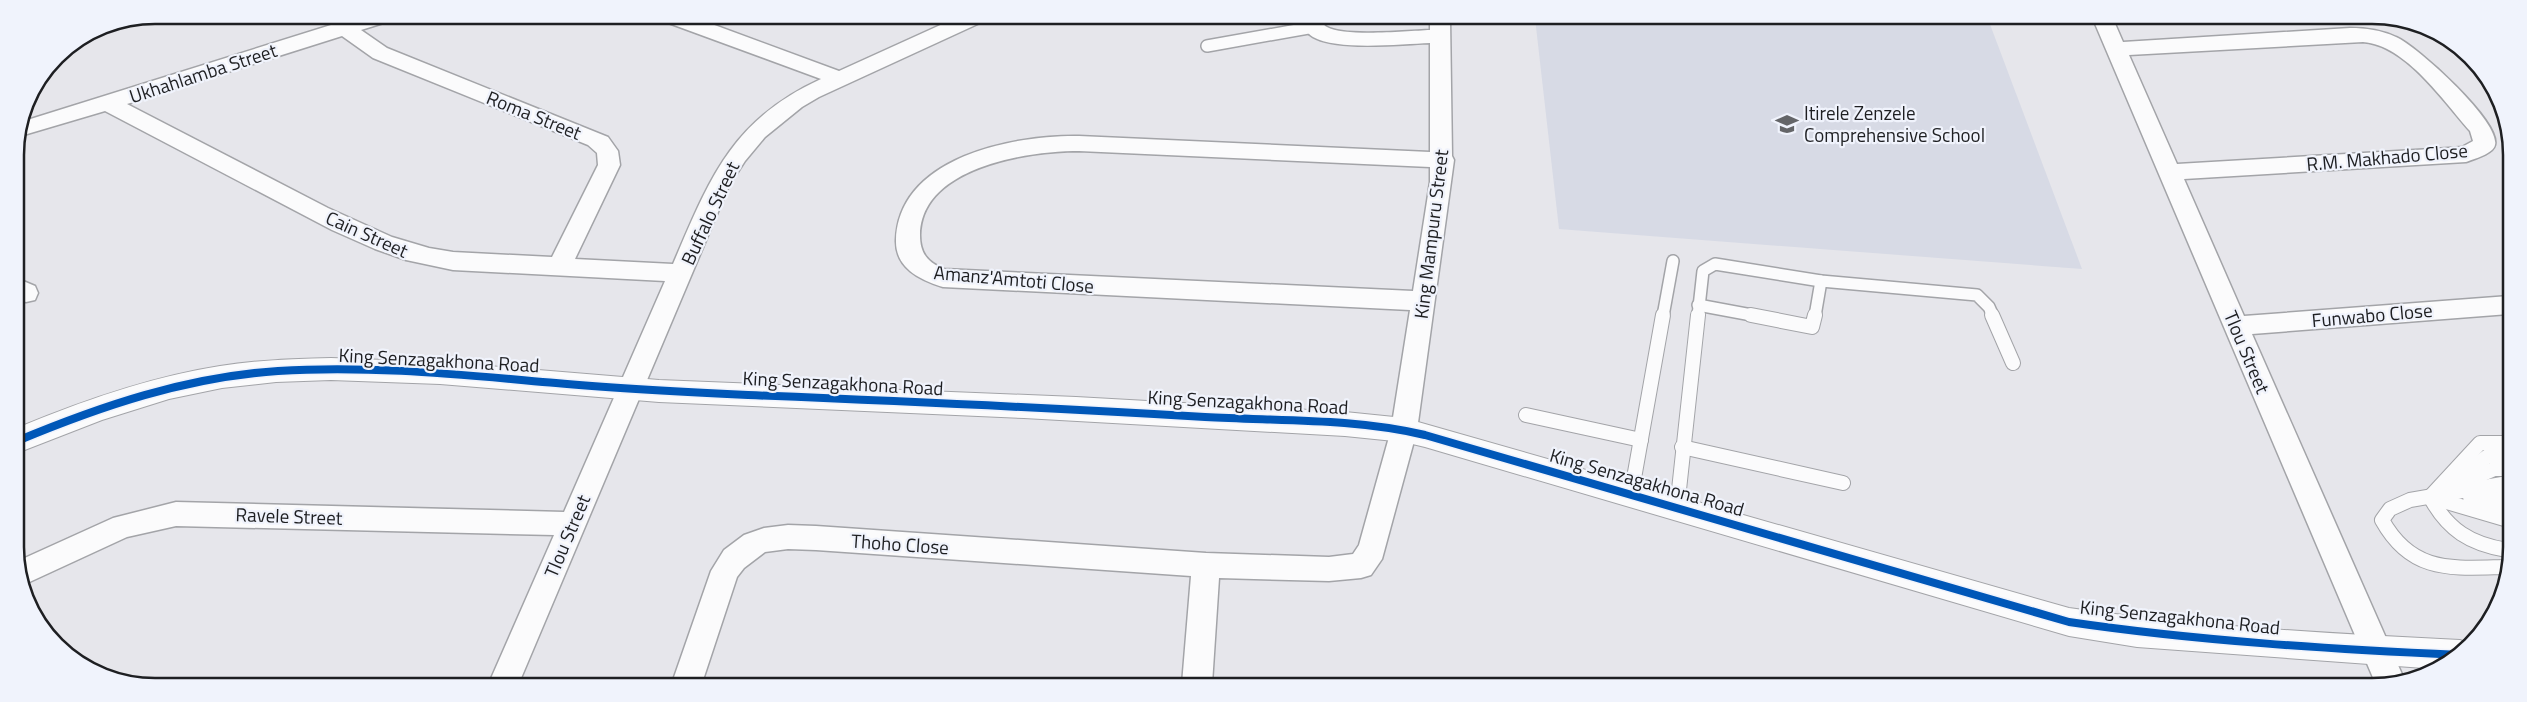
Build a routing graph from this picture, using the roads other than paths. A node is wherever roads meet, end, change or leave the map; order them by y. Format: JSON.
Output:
{"nodes":[{"id":1,"x":359,"y":24,"type":"edge"},
{"id":2,"x":692,"y":24,"type":"edge"},
{"id":3,"x":960,"y":24,"type":"edge"},
{"id":4,"x":1303,"y":24,"type":"edge"},
{"id":5,"x":1314,"y":24,"type":"edge"},
{"id":6,"x":2105,"y":24,"type":"edge"},
{"id":7,"x":1441,"y":27,"type":"edge"},
{"id":8,"x":345,"y":28,"type":"junction"},
{"id":9,"x":1207,"y":46,"type":"dead end"},
{"id":10,"x":2116,"y":49,"type":"junction"},
{"id":11,"x":841,"y":78,"type":"junction"},
{"id":12,"x":108,"y":103,"type":"junction"},
{"id":13,"x":26,"y":128,"type":"edge"},
{"id":14,"x":1443,"y":160,"type":"junction"},
{"id":15,"x":2169,"y":172,"type":"junction"},
{"id":16,"x":1673,"y":261,"type":"dead end"},
{"id":17,"x":560,"y":266,"type":"junction"},
{"id":18,"x":682,"y":273,"type":"junction"},
{"id":19,"x":1821,"y":281,"type":"junction"},
{"id":20,"x":1424,"y":302,"type":"junction"},
{"id":21,"x":2503,"y":304,"type":"edge"},
{"id":22,"x":1698,"y":305,"type":"junction"},
{"id":23,"x":2236,"y":326,"type":"junction"},
{"id":24,"x":2013,"y":363,"type":"dead end"},
{"id":25,"x":632,"y":390,"type":"junction"},
{"id":26,"x":1526,"y":415,"type":"dead end"},
{"id":27,"x":1404,"y":430,"type":"junction"},
{"id":28,"x":24,"y":438,"type":"edge"},
{"id":29,"x":1641,"y":440,"type":"junction"},
{"id":30,"x":2503,"y":443,"type":"edge"},
{"id":31,"x":1682,"y":447,"type":"junction"},
{"id":32,"x":2503,"y":456,"type":"edge"},
{"id":33,"x":2503,"y":469,"type":"edge"},
{"id":34,"x":1844,"y":483,"type":"dead end"},
{"id":35,"x":2503,"y":484,"type":"edge"},
{"id":36,"x":1631,"y":495,"type":"junction"},
{"id":37,"x":2503,"y":496,"type":"edge"},
{"id":38,"x":2430,"y":497,"type":"junction"},
{"id":39,"x":1677,"y":508,"type":"junction"},
{"id":40,"x":2503,"y":508,"type":"edge"},
{"id":41,"x":2503,"y":520,"type":"edge"},
{"id":42,"x":571,"y":524,"type":"junction"},
{"id":43,"x":2503,"y":549,"type":"edge"},
{"id":44,"x":1206,"y":565,"type":"junction"},
{"id":45,"x":2501,"y":567,"type":"edge"},
{"id":46,"x":26,"y":570,"type":"edge"},
{"id":47,"x":2377,"y":651,"type":"junction"},
{"id":48,"x":2447,"y":654,"type":"edge"},
{"id":49,"x":2388,"y":677,"type":"edge"},
{"id":50,"x":506,"y":678,"type":"edge"},
{"id":51,"x":689,"y":678,"type":"edge"},
{"id":52,"x":1197,"y":678,"type":"edge"}],
"edges":[{"from":1,"to":8,"type":"street","name":"Ukhahlamba Street"},
{"from":2,"to":11,"type":"street"},
{"from":3,"to":11,"type":"street","name":"Buffalo Street"},
{"from":4,"to":9,"type":"lane"},
{"from":5,"to":7,"type":"street","name":"King Mampuru Street"},
{"from":6,"to":10,"type":"street","name":"Tlou Street"},
{"from":7,"to":14,"type":"street","name":"King Mampuru Street"},
{"from":8,"to":12,"type":"street","name":"Ukhahlamba Street"},
{"from":8,"to":17,"type":"street","name":"Roma Street"},
{"from":10,"to":15,"type":"street","name":"Tlou Street"},
{"from":10,"to":15,"type":"street","name":"R.M. Makhado Close"},
{"from":11,"to":18,"type":"street","name":"Buffalo Street"},
{"from":12,"to":13,"type":"street","name":"Ukhahlamba Street"},
{"from":12,"to":17,"type":"street","name":"Cain Street"},
{"from":14,"to":20,"type":"street","name":"King Mampuru Street"},
{"from":14,"to":20,"type":"street","name":"Amanz'Amtoti Close"},
{"from":15,"to":23,"type":"street","name":"Tlou Street"},
{"from":16,"to":29,"type":"lane"},
{"from":17,"to":18,"type":"street","name":"Cain Street"},
{"from":18,"to":25,"type":"street","name":"Buffalo Street"},
{"from":19,"to":22,"type":"lane"},
{"from":19,"to":22,"type":"lane"},
{"from":19,"to":24,"type":"lane"},
{"from":20,"to":27,"type":"street","name":"King Mampuru Street"},
{"from":21,"to":23,"type":"street","name":"Funwabo Close"},
{"from":22,"to":31,"type":"lane"},
{"from":23,"to":47,"type":"street","name":"Tlou Street"},
{"from":25,"to":27,"type":"street","name":"King Senzagakhona Road"},
{"from":25,"to":28,"type":"street","name":"King Senzagakhona Road"},
{"from":25,"to":42,"type":"street","name":"Tlou Street"},
{"from":26,"to":29,"type":"lane"},
{"from":27,"to":36,"type":"street","name":"King Senzagakhona Road"},
{"from":27,"to":44,"type":"street","name":"King Mampuru Street"},
{"from":29,"to":36,"type":"lane"},
{"from":30,"to":38,"type":"lane"},
{"from":31,"to":34,"type":"lane"},
{"from":31,"to":39,"type":"lane"},
{"from":32,"to":38,"type":"lane"},
{"from":33,"to":38,"type":"lane"},
{"from":35,"to":38,"type":"lane"},
{"from":36,"to":39,"type":"street","name":"King Senzagakhona Road"},
{"from":37,"to":38,"type":"lane"},
{"from":38,"to":40,"type":"lane"},
{"from":38,"to":41,"type":"lane"},
{"from":38,"to":43,"type":"lane"},
{"from":38,"to":45,"type":"lane"},
{"from":39,"to":47,"type":"street","name":"King Senzagakhona Road"},
{"from":42,"to":46,"type":"street","name":"Ravele Street"},
{"from":42,"to":50,"type":"street","name":"Tlou Street"},
{"from":44,"to":51,"type":"street","name":"Thoho Close"},
{"from":44,"to":52,"type":"street"},
{"from":47,"to":48,"type":"street","name":"King Senzagakhona Road"},
{"from":47,"to":49,"type":"street","name":"Tlou Street"}]}
